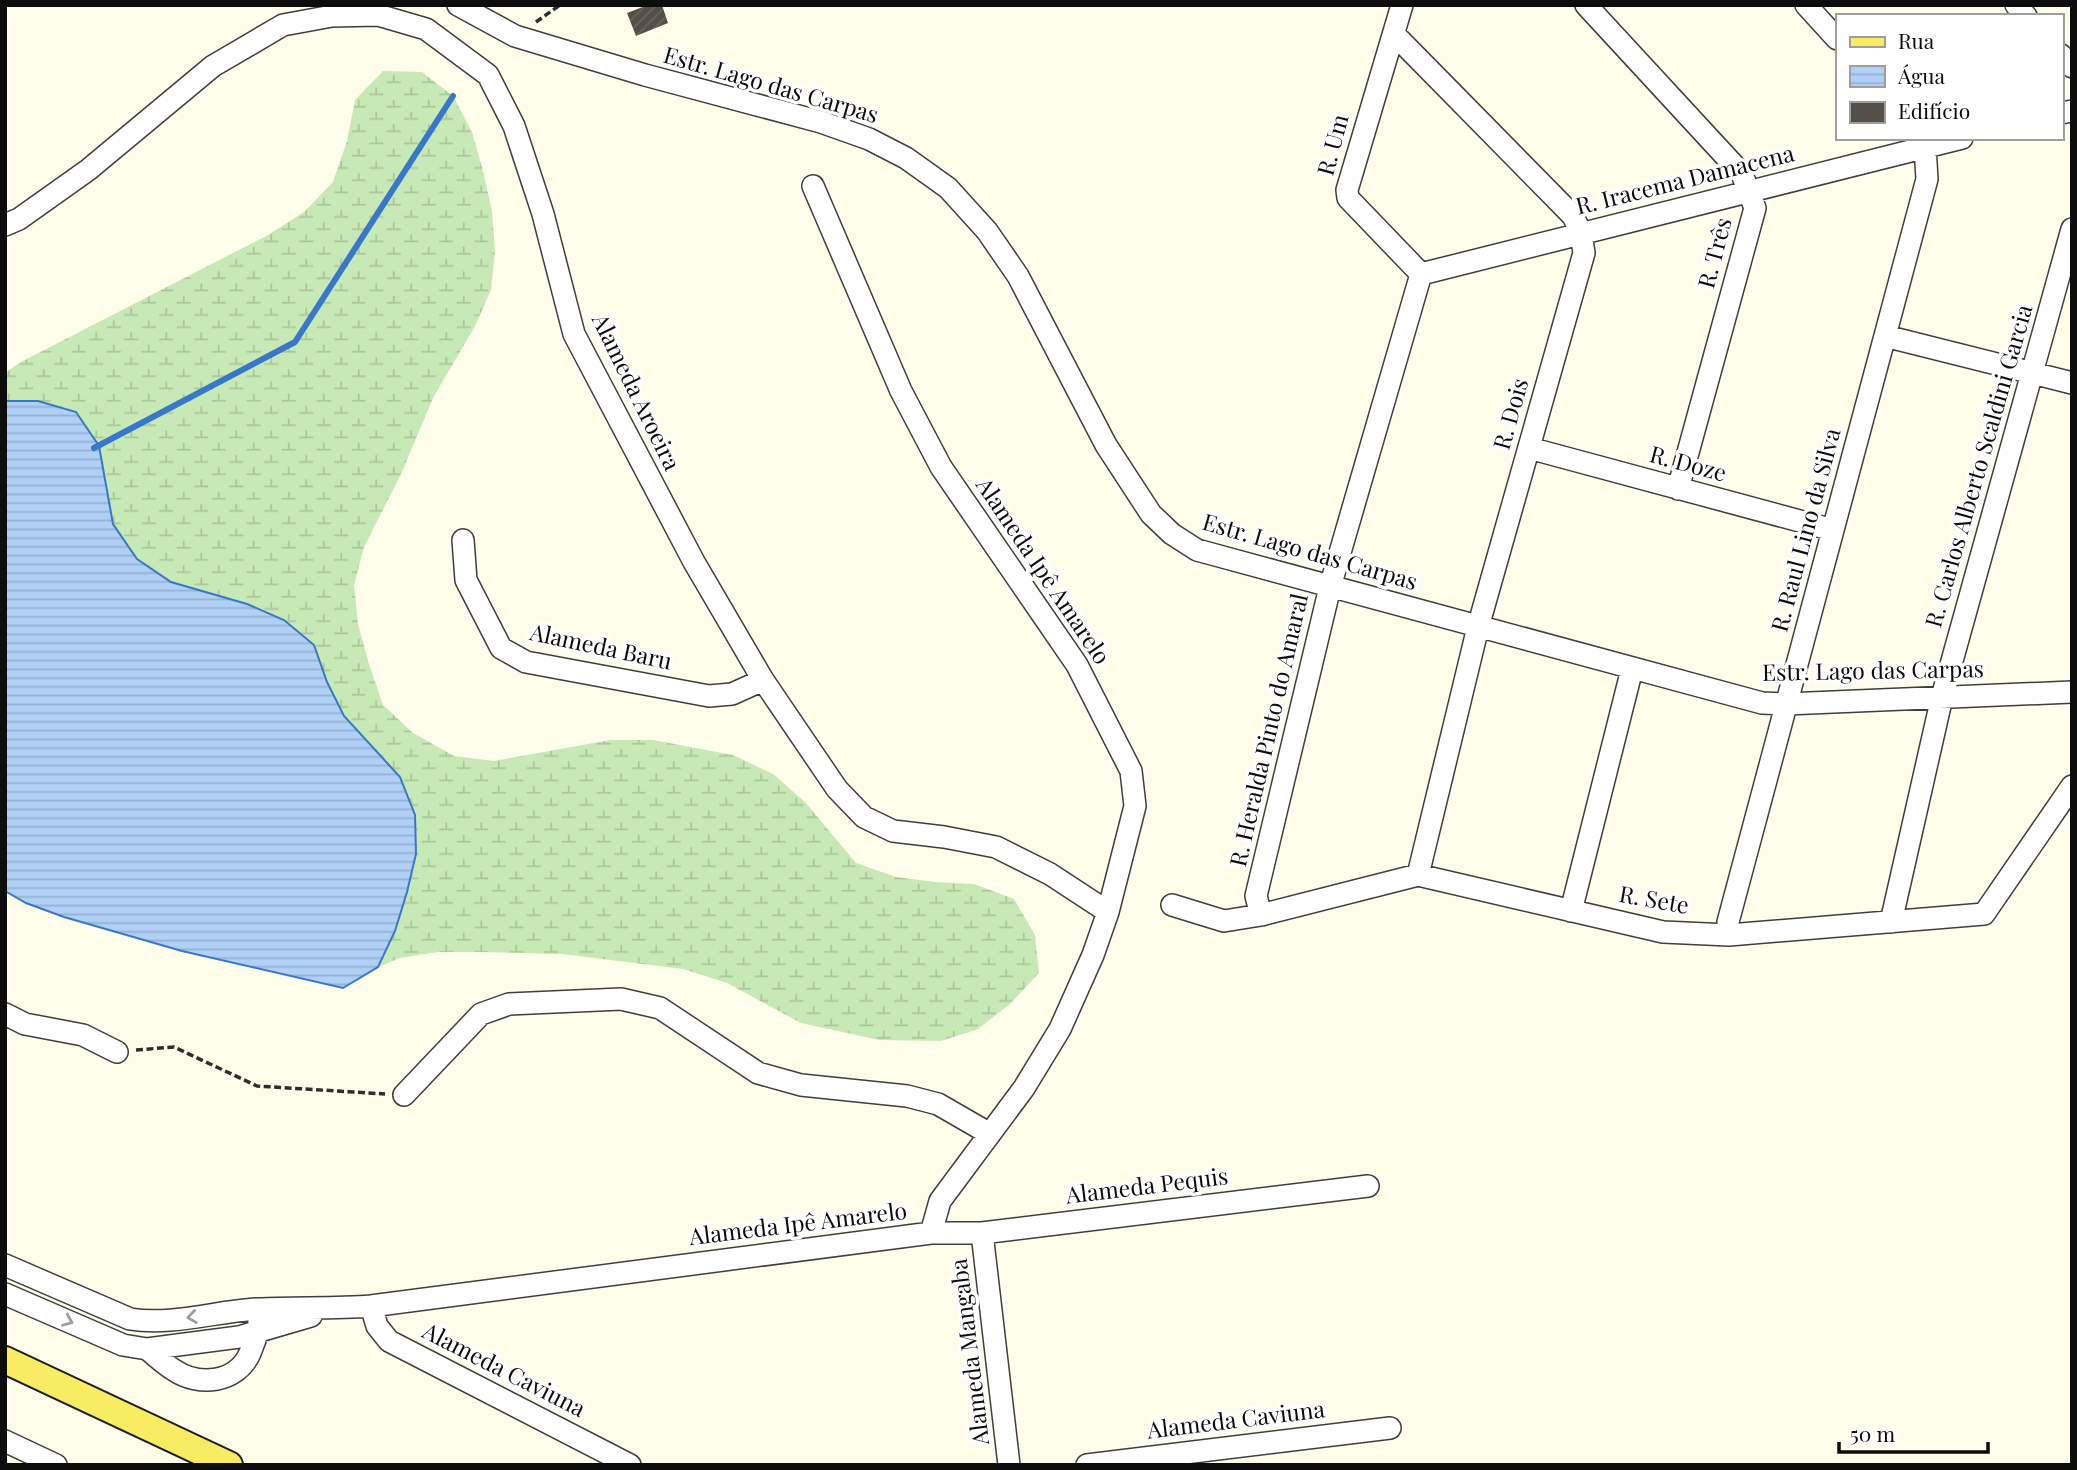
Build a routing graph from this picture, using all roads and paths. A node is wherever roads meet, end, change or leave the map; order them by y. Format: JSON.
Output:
{"nodes":[{"id":1,"x":458,"y":5,"type":"edge"},
{"id":2,"x":1402,"y":5,"type":"edge"},
{"id":3,"x":1586,"y":5,"type":"edge"},
{"id":4,"x":1806,"y":5,"type":"edge"},
{"id":5,"x":1394,"y":34,"type":"junction"},
{"id":6,"x":1836,"y":39,"type":"edge"},
{"id":7,"x":1946,"y":140,"type":"edge"},
{"id":8,"x":1923,"y":143,"type":"edge"},
{"id":9,"x":813,"y":186,"type":"dead end"},
{"id":10,"x":1751,"y":191,"type":"junction"},
{"id":11,"x":5,"y":225,"type":"edge"},
{"id":12,"x":2072,"y":229,"type":"edge"},
{"id":13,"x":1581,"y":233,"type":"junction"},
{"id":14,"x":1421,"y":274,"type":"junction"},
{"id":15,"x":1885,"y":336,"type":"junction"},
{"id":16,"x":2032,"y":373,"type":"junction"},
{"id":17,"x":2072,"y":383,"type":"edge"},
{"id":18,"x":1529,"y":448,"type":"junction"},
{"id":19,"x":1678,"y":489,"type":"junction"},
{"id":20,"x":1833,"y":530,"type":"junction"},
{"id":21,"x":463,"y":540,"type":"dead end"},
{"id":22,"x":1330,"y":587,"type":"junction"},
{"id":23,"x":1478,"y":627,"type":"junction"},
{"id":24,"x":1632,"y":668,"type":"junction"},
{"id":25,"x":763,"y":680,"type":"junction"},
{"id":26,"x":2072,"y":692,"type":"edge"},
{"id":27,"x":1942,"y":697,"type":"junction"},
{"id":28,"x":1786,"y":704,"type":"junction"},
{"id":29,"x":2072,"y":786,"type":"edge"},
{"id":30,"x":1418,"y":874,"type":"junction"},
{"id":31,"x":1172,"y":905,"type":"dead end"},
{"id":32,"x":1571,"y":911,"type":"junction"},
{"id":33,"x":1108,"y":912,"type":"junction"},
{"id":34,"x":1261,"y":915,"type":"junction"},
{"id":35,"x":1891,"y":922,"type":"junction"},
{"id":36,"x":1729,"y":936,"type":"junction"},
{"id":37,"x":5,"y":1014,"type":"edge"},
{"id":38,"x":117,"y":1052,"type":"joint"},
{"id":39,"x":404,"y":1095,"type":"joint"},
{"id":40,"x":989,"y":1134,"type":"junction"},
{"id":41,"x":1368,"y":1186,"type":"dead end"},
{"id":42,"x":931,"y":1233,"type":"junction"},
{"id":43,"x":982,"y":1233,"type":"junction"},
{"id":44,"x":5,"y":1265,"type":"edge"},
{"id":45,"x":5,"y":1294,"type":"edge"},
{"id":46,"x":371,"y":1306,"type":"junction"},
{"id":47,"x":260,"y":1309,"type":"junction"},
{"id":48,"x":332,"y":1309,"type":"junction"},
{"id":49,"x":259,"y":1331,"type":"junction"},
{"id":50,"x":147,"y":1349,"type":"junction"},
{"id":51,"x":5,"y":1360,"type":"edge"},
{"id":52,"x":1390,"y":1428,"type":"dead end"},
{"id":53,"x":5,"y":1441,"type":"edge"},
{"id":54,"x":56,"y":1465,"type":"edge"},
{"id":55,"x":229,"y":1465,"type":"edge"},
{"id":56,"x":630,"y":1465,"type":"edge"},
{"id":57,"x":1009,"y":1465,"type":"edge"},
{"id":58,"x":1087,"y":1465,"type":"edge"}],
"edges":[{"from":1,"to":22,"type":"street","name":"Estr. Lago das Carpas"},
{"from":2,"to":5,"type":"street","name":"R. Um"},
{"from":3,"to":10,"type":"street","name":"R. Três"},
{"from":4,"to":6,"type":"street"},
{"from":5,"to":13,"type":"street"},
{"from":5,"to":14,"type":"street","name":"R. Um"},
{"from":7,"to":8,"type":"street","name":"R. Iracema Damacena"},
{"from":8,"to":10,"type":"street","name":"R. Iracema Damacena"},
{"from":8,"to":15,"type":"street","name":"R. Raul Lino da Silva"},
{"from":9,"to":33,"type":"street","name":"Alameda Ipê Amarelo"},
{"from":10,"to":13,"type":"street","name":"R. Iracema Damacena"},
{"from":10,"to":19,"type":"street","name":"R. Três"},
{"from":11,"to":25,"type":"street","name":"Alameda Aroeira"},
{"from":12,"to":16,"type":"street","name":"R. Carlos Alberto Scaldini Garcia"},
{"from":13,"to":14,"type":"street","name":"R. Iracema Damacena"},
{"from":13,"to":18,"type":"street","name":"R. Dois"},
{"from":14,"to":22,"type":"street","name":"R. Heralda Pinto do Amaral"},
{"from":15,"to":16,"type":"street"},
{"from":15,"to":20,"type":"street","name":"R. Raul Lino da Silva"},
{"from":16,"to":17,"type":"street"},
{"from":16,"to":27,"type":"street","name":"R. Carlos Alberto Scaldini Garcia"},
{"from":18,"to":19,"type":"street","name":"R. Doze"},
{"from":18,"to":23,"type":"street","name":"R. Dois"},
{"from":19,"to":20,"type":"street","name":"R. Doze"},
{"from":20,"to":28,"type":"street","name":"R. Raul Lino da Silva"},
{"from":21,"to":25,"type":"street","name":"Alameda Baru"},
{"from":22,"to":23,"type":"street","name":"Estr. Lago das Carpas"},
{"from":22,"to":34,"type":"street","name":"R. Heralda Pinto do Amaral"},
{"from":23,"to":24,"type":"street","name":"Estr. Lago das Carpas"},
{"from":23,"to":30,"type":"street","name":"R. Dois"},
{"from":24,"to":28,"type":"street","name":"Estr. Lago das Carpas"},
{"from":24,"to":32,"type":"street"},
{"from":25,"to":33,"type":"street","name":"Alameda Aroeira"},
{"from":26,"to":27,"type":"street","name":"Estr. Lago das Carpas"},
{"from":27,"to":28,"type":"street","name":"Estr. Lago das Carpas"},
{"from":27,"to":35,"type":"street","name":"R. Carlos Alberto Scaldini Garcia"},
{"from":28,"to":36,"type":"street","name":"R. Raul Lino da Silva"},
{"from":29,"to":35,"type":"street","name":"R. Sete"},
{"from":30,"to":32,"type":"street","name":"R. Sete"},
{"from":30,"to":34,"type":"street","name":"R. Sete"},
{"from":31,"to":34,"type":"street","name":"R. Sete"},
{"from":32,"to":36,"type":"street","name":"R. Sete"},
{"from":33,"to":40,"type":"street","name":"Alameda Ipê Amarelo"},
{"from":35,"to":36,"type":"street","name":"R. Sete"},
{"from":37,"to":38,"type":"street"},
{"from":38,"to":39,"type":"path"},
{"from":39,"to":40,"type":"street"},
{"from":40,"to":42,"type":"street","name":"Alameda Ipê Amarelo"},
{"from":41,"to":43,"type":"street","name":"Alameda Pequis"},
{"from":42,"to":43,"type":"street","name":"Alameda Pequis"},
{"from":42,"to":46,"type":"street","name":"Alameda Ipê Amarelo"},
{"from":43,"to":57,"type":"street","name":"Alameda Mangaba"},
{"from":47,"to":44,"type":"street","name":"Alameda Ipê Amarelo","one_way":true},
{"from":45,"to":50,"type":"street","name":"Alameda Ipê Amarelo","one_way":true},
{"from":46,"to":48,"type":"street","name":"Alameda Ipê Amarelo"},
{"from":46,"to":56,"type":"street","name":"Alameda Caviuna"},
{"from":47,"to":48,"type":"street","name":"Alameda Ipê Amarelo"},
{"from":47,"to":49,"type":"street"},
{"from":48,"to":49,"type":"street","name":"Alameda Ipê Amarelo"},
{"from":49,"to":50,"type":"street","name":"Alameda Ipê Amarelo"},
{"from":49,"to":50,"type":"street"},
{"from":51,"to":55,"type":"main road"},
{"from":52,"to":58,"type":"street","name":"Alameda Caviuna"},
{"from":53,"to":54,"type":"street"}]}
